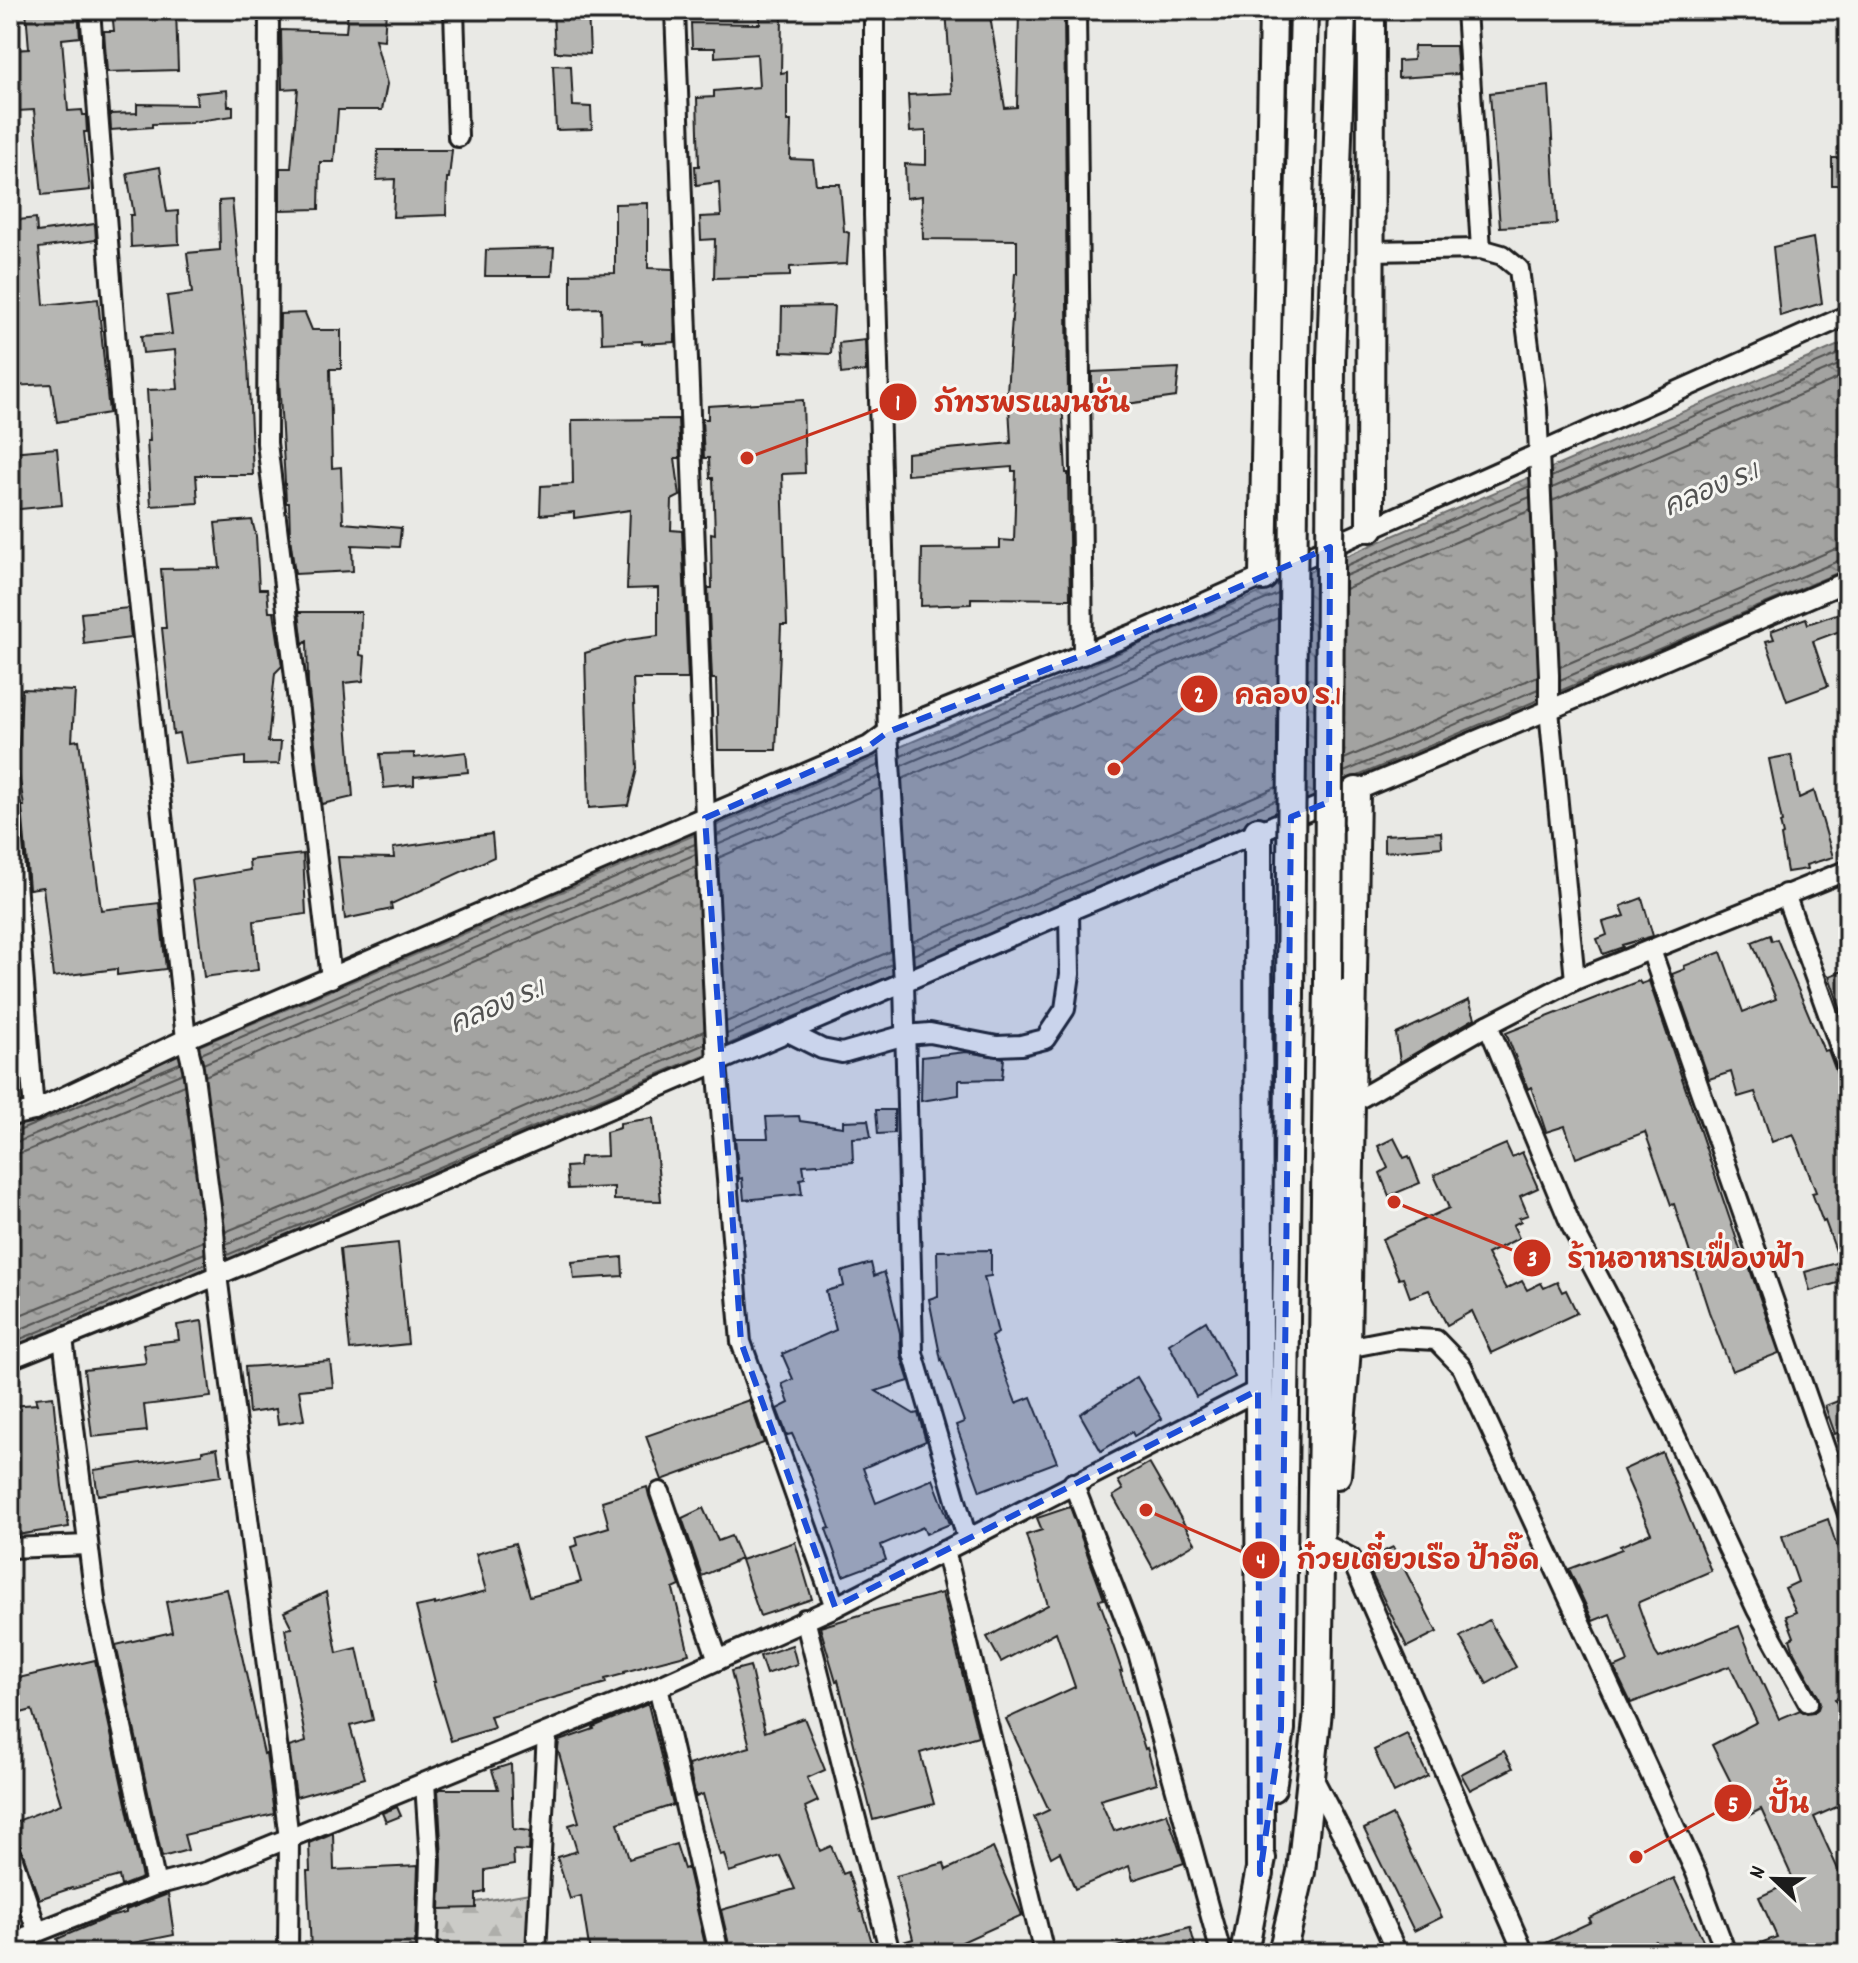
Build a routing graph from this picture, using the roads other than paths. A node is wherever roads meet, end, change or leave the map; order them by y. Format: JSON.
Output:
{"nodes":[{"id":1,"x":90,"y":10,"type":"edge"},
{"id":2,"x":269,"y":10,"type":"edge"},
{"id":3,"x":454,"y":10,"type":"edge"},
{"id":4,"x":675,"y":10,"type":"edge"},
{"id":5,"x":874,"y":10,"type":"edge"},
{"id":6,"x":1076,"y":10,"type":"edge"},
{"id":7,"x":1273,"y":10,"type":"edge"},
{"id":8,"x":1304,"y":10,"type":"edge"},
{"id":9,"x":1342,"y":10,"type":"edge"},
{"id":10,"x":1371,"y":10,"type":"edge"},
{"id":11,"x":1466,"y":10,"type":"edge"},
{"id":12,"x":458,"y":137,"type":"dead end"},
{"id":13,"x":1481,"y":249,"type":"junction"},
{"id":14,"x":1371,"y":251,"type":"junction"},
{"id":15,"x":1848,"y":315,"type":"edge"},
{"id":16,"x":1539,"y":453,"type":"junction"},
{"id":17,"x":1370,"y":528,"type":"junction"},
{"id":18,"x":1263,"y":577,"type":"junction"},
{"id":19,"x":1848,"y":581,"type":"edge"},
{"id":20,"x":1083,"y":655,"type":"junction"},
{"id":21,"x":1549,"y":710,"type":"junction"},
{"id":22,"x":888,"y":732,"type":"junction"},
{"id":23,"x":1356,"y":791,"type":"junction"},
{"id":24,"x":10,"y":806,"type":"edge"},
{"id":25,"x":706,"y":826,"type":"junction"},
{"id":26,"x":1258,"y":831,"type":"junction"},
{"id":27,"x":1848,"y":870,"type":"edge"},
{"id":28,"x":1785,"y":894,"type":"junction"},
{"id":29,"x":1069,"y":911,"type":"junction"},
{"id":30,"x":1651,"y":950,"type":"junction"},
{"id":31,"x":331,"y":978,"type":"junction"},
{"id":32,"x":1575,"y":980,"type":"junction"},
{"id":33,"x":904,"y":982,"type":"junction"},
{"id":34,"x":1488,"y":1025,"type":"junction"},
{"id":35,"x":788,"y":1032,"type":"junction"},
{"id":36,"x":905,"y":1035,"type":"junction"},
{"id":37,"x":186,"y":1039,"type":"junction"},
{"id":38,"x":717,"y":1063,"type":"junction"},
{"id":39,"x":1848,"y":1069,"type":"edge"},
{"id":40,"x":1350,"y":1104,"type":"junction"},
{"id":41,"x":34,"y":1111,"type":"junction"},
{"id":42,"x":10,"y":1116,"type":"edge"},
{"id":43,"x":217,"y":1275,"type":"junction"},
{"id":44,"x":63,"y":1338,"type":"junction"},
{"id":45,"x":1347,"y":1348,"type":"junction"},
{"id":46,"x":10,"y":1359,"type":"edge"},
{"id":47,"x":1258,"y":1390,"type":"junction"},
{"id":48,"x":1073,"y":1483,"type":"junction"},
{"id":49,"x":660,"y":1492,"type":"dead end"},
{"id":50,"x":1848,"y":1514,"type":"edge"},
{"id":51,"x":967,"y":1538,"type":"junction"},
{"id":52,"x":88,"y":1545,"type":"junction"},
{"id":53,"x":10,"y":1548,"type":"edge"},
{"id":54,"x":1332,"y":1548,"type":"junction"},
{"id":55,"x":945,"y":1550,"type":"junction"},
{"id":56,"x":835,"y":1607,"type":"junction"},
{"id":57,"x":805,"y":1619,"type":"junction"},
{"id":58,"x":718,"y":1660,"type":"junction"},
{"id":59,"x":658,"y":1687,"type":"junction"},
{"id":60,"x":1808,"y":1702,"type":"dead end"},
{"id":61,"x":1318,"y":1711,"type":"junction"},
{"id":62,"x":547,"y":1733,"type":"junction"},
{"id":63,"x":1311,"y":1774,"type":"junction"},
{"id":64,"x":425,"y":1783,"type":"junction"},
{"id":65,"x":289,"y":1838,"type":"junction"},
{"id":66,"x":10,"y":1850,"type":"edge"},
{"id":67,"x":1260,"y":1874,"type":"junction"},
{"id":68,"x":156,"y":1885,"type":"junction"},
{"id":69,"x":37,"y":1931,"type":"junction"},
{"id":70,"x":10,"y":1943,"type":"edge"},
{"id":71,"x":288,"y":1953,"type":"edge"},
{"id":72,"x":427,"y":1953,"type":"edge"},
{"id":73,"x":536,"y":1953,"type":"edge"},
{"id":74,"x":719,"y":1953,"type":"edge"},
{"id":75,"x":890,"y":1953,"type":"edge"},
{"id":76,"x":1044,"y":1953,"type":"edge"},
{"id":77,"x":1221,"y":1953,"type":"edge"},
{"id":78,"x":1244,"y":1953,"type":"edge"},
{"id":79,"x":1282,"y":1953,"type":"edge"},
{"id":80,"x":1397,"y":1953,"type":"edge"},
{"id":81,"x":1524,"y":1953,"type":"edge"},
{"id":82,"x":1726,"y":1953,"type":"edge"}],
"edges":[{"from":1,"to":37,"type":"street"},
{"from":2,"to":31,"type":"street"},
{"from":3,"to":12,"type":"street"},
{"from":4,"to":25,"type":"street"},
{"from":5,"to":22,"type":"street"},
{"from":6,"to":20,"type":"street"},
{"from":7,"to":18,"type":"main road"},
{"from":8,"to":67,"type":"main road","bridge":true},
{"from":9,"to":61,"type":"main road","bridge":true},
{"from":10,"to":14,"type":"main road"},
{"from":11,"to":13,"type":"street"},
{"from":13,"to":14,"type":"street"},
{"from":13,"to":16,"type":"street"},
{"from":14,"to":17,"type":"main road"},
{"from":15,"to":16,"type":"street"},
{"from":16,"to":17,"type":"street"},
{"from":16,"to":21,"type":"street"},
{"from":17,"to":18,"type":"street"},
{"from":18,"to":20,"type":"street"},
{"from":19,"to":21,"type":"street"},
{"from":20,"to":22,"type":"street"},
{"from":21,"to":23,"type":"street"},
{"from":21,"to":32,"type":"street"},
{"from":22,"to":25,"type":"street"},
{"from":22,"to":33,"type":"street"},
{"from":23,"to":26,"type":"street"},
{"from":23,"to":40,"type":"main road"},
{"from":24,"to":41,"type":"street"},
{"from":25,"to":31,"type":"street"},
{"from":25,"to":38,"type":"street"},
{"from":26,"to":29,"type":"street"},
{"from":26,"to":47,"type":"main road"},
{"from":27,"to":28,"type":"street"},
{"from":28,"to":30,"type":"street"},
{"from":28,"to":39,"type":"street"},
{"from":29,"to":33,"type":"street"},
{"from":29,"to":36,"type":"street"},
{"from":30,"to":32,"type":"street"},
{"from":30,"to":50,"type":"street"},
{"from":31,"to":37,"type":"street"},
{"from":32,"to":34,"type":"street"},
{"from":33,"to":35,"type":"street"},
{"from":33,"to":36,"type":"street"},
{"from":34,"to":40,"type":"street"},
{"from":34,"to":60,"type":"street"},
{"from":35,"to":36,"type":"street"},
{"from":35,"to":38,"type":"street"},
{"from":36,"to":51,"type":"street"},
{"from":37,"to":41,"type":"street"},
{"from":37,"to":43,"type":"street"},
{"from":38,"to":43,"type":"street"},
{"from":38,"to":56,"type":"street"},
{"from":40,"to":45,"type":"main road"},
{"from":41,"to":42,"type":"street"},
{"from":43,"to":44,"type":"street"},
{"from":43,"to":65,"type":"street"},
{"from":44,"to":46,"type":"street"},
{"from":44,"to":52,"type":"street"},
{"from":45,"to":54,"type":"main road"},
{"from":45,"to":82,"type":"street"},
{"from":47,"to":48,"type":"street"},
{"from":47,"to":67,"type":"main road"},
{"from":48,"to":51,"type":"street"},
{"from":48,"to":77,"type":"street"},
{"from":49,"to":58,"type":"street"},
{"from":51,"to":55,"type":"street"},
{"from":52,"to":53,"type":"street"},
{"from":52,"to":68,"type":"street"},
{"from":54,"to":61,"type":"main road"},
{"from":54,"to":81,"type":"street"},
{"from":55,"to":56,"type":"street"},
{"from":55,"to":76,"type":"street"},
{"from":56,"to":57,"type":"street"},
{"from":57,"to":58,"type":"street"},
{"from":57,"to":75,"type":"street"},
{"from":58,"to":59,"type":"street"},
{"from":59,"to":62,"type":"street"},
{"from":59,"to":74,"type":"street"},
{"from":61,"to":63,"type":"main road"},
{"from":62,"to":64,"type":"street"},
{"from":62,"to":73,"type":"street"},
{"from":63,"to":79,"type":"main road"},
{"from":63,"to":80,"type":"street"},
{"from":64,"to":65,"type":"street"},
{"from":64,"to":72,"type":"street"},
{"from":65,"to":68,"type":"street"},
{"from":65,"to":71,"type":"street"},
{"from":66,"to":69,"type":"street"},
{"from":67,"to":78,"type":"main road"},
{"from":68,"to":69,"type":"street"},
{"from":69,"to":70,"type":"street"}]}
